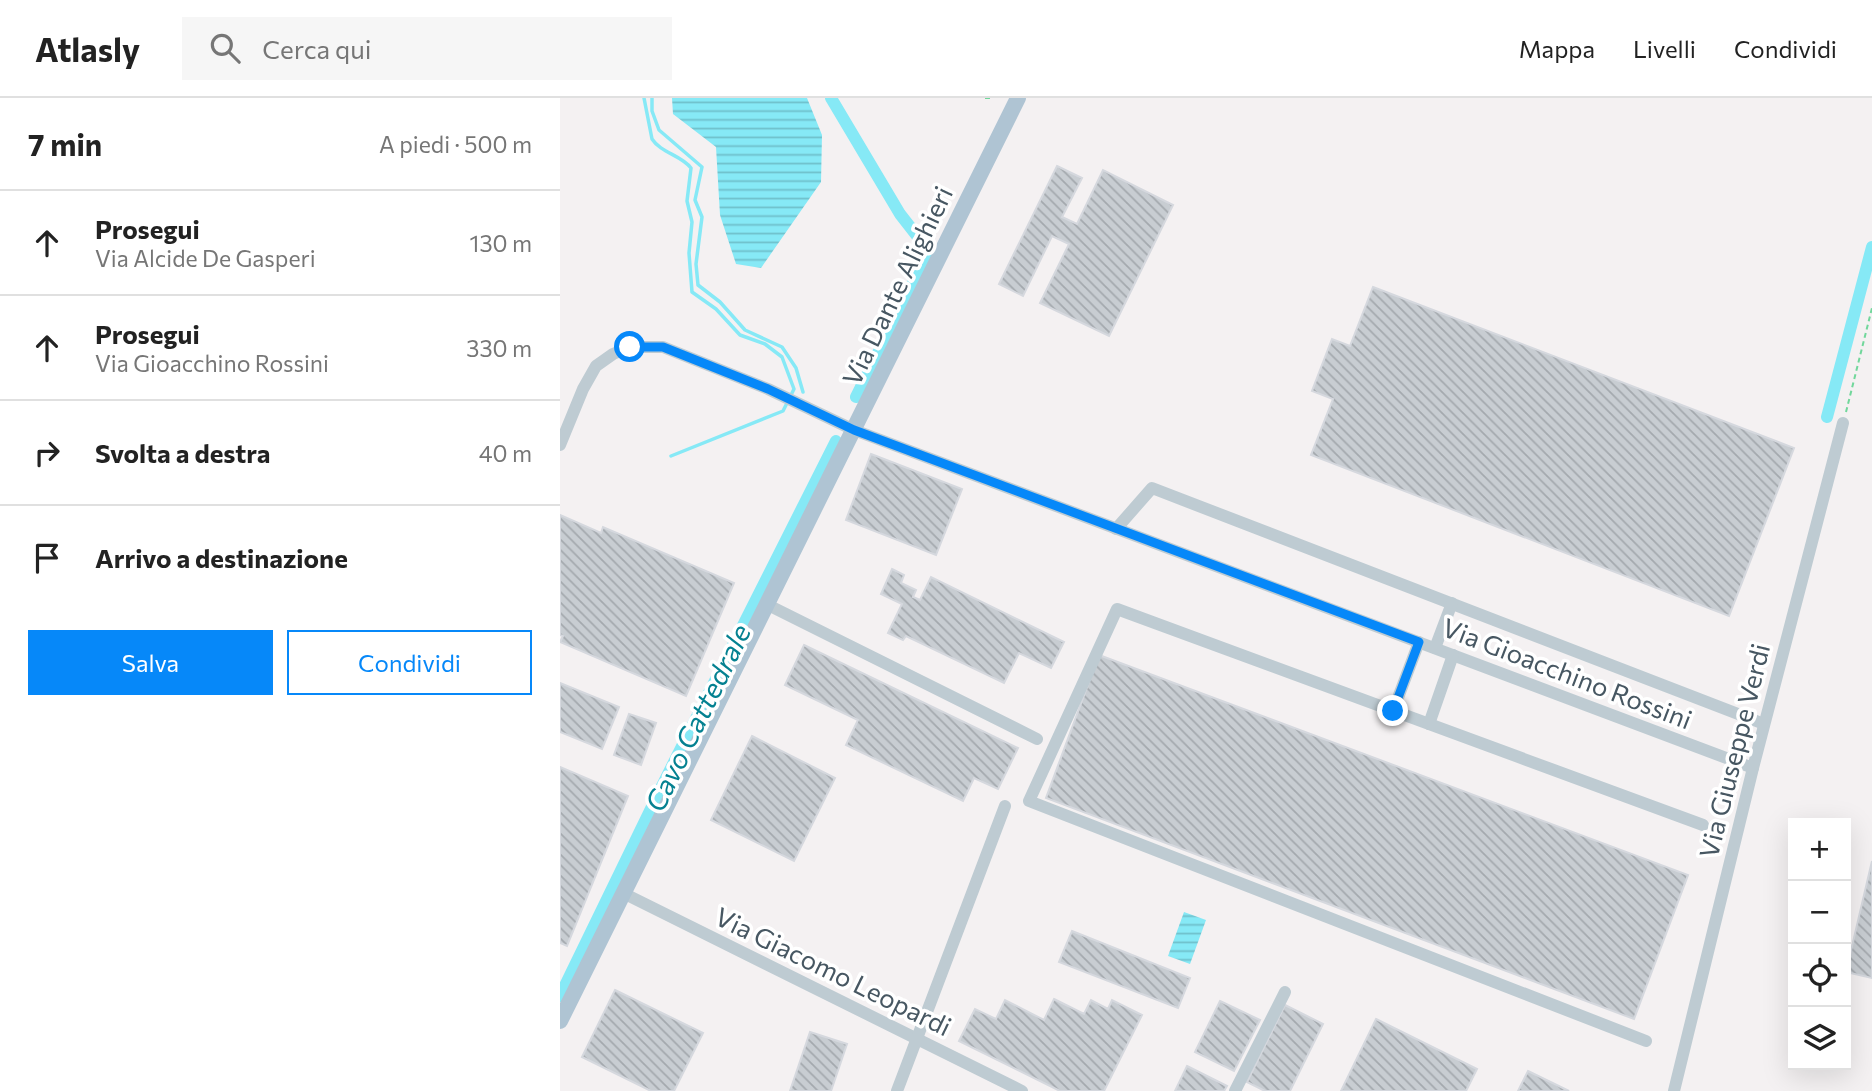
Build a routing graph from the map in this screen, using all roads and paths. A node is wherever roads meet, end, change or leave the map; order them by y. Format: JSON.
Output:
{"nodes":[{"id":1,"x":1018,"y":98,"type":"edge"},
{"id":2,"x":1872,"y":309,"type":"edge"},
{"id":3,"x":1843,"y":423,"type":"joint"},
{"id":4,"x":854,"y":430,"type":"junction"},
{"id":5,"x":560,"y":445,"type":"edge"},
{"id":6,"x":1116,"y":529,"type":"junction"},
{"id":7,"x":1452,"y":603,"type":"junction"},
{"id":8,"x":766,"y":604,"type":"junction"},
{"id":9,"x":1419,"y":642,"type":"junction"},
{"id":10,"x":1435,"y":648,"type":"junction"},
{"id":11,"x":1453,"y":655,"type":"junction"},
{"id":12,"x":1393,"y":711,"type":"junction"},
{"id":13,"x":1764,"y":723,"type":"junction"},
{"id":14,"x":1429,"y":724,"type":"junction"},
{"id":15,"x":1037,"y":739,"type":"dead end"},
{"id":16,"x":1753,"y":768,"type":"junction"},
{"id":17,"x":1004,"y":806,"type":"dead end"},
{"id":18,"x":1703,"y":825,"type":"dead end"},
{"id":19,"x":623,"y":893,"type":"junction"},
{"id":20,"x":1284,"y":992,"type":"dead end"},
{"id":21,"x":560,"y":1021,"type":"edge"},
{"id":22,"x":915,"y":1038,"type":"junction"},
{"id":23,"x":1646,"y":1041,"type":"dead end"},
{"id":24,"x":897,"y":1091,"type":"edge"},
{"id":25,"x":1022,"y":1091,"type":"edge"},
{"id":26,"x":1235,"y":1091,"type":"edge"},
{"id":27,"x":1674,"y":1091,"type":"edge"}],
"edges":[{"from":1,"to":4,"type":"main road","name":"Via Dante Alighieri"},
{"from":2,"to":3,"type":"path"},
{"from":3,"to":13,"type":"street","name":"Via Giuseppe Verdi"},
{"from":4,"to":5,"type":"street","name":"Via Gioacchino Rossini"},
{"from":4,"to":6,"type":"street","name":"Via Gioacchino Rossini"},
{"from":4,"to":8,"type":"main road","name":"Via Dante Alighieri"},
{"from":6,"to":7,"type":"street"},
{"from":6,"to":9,"type":"street","name":"Via Gioacchino Rossini"},
{"from":7,"to":10,"type":"street"},
{"from":7,"to":13,"type":"street"},
{"from":8,"to":15,"type":"street"},
{"from":8,"to":19,"type":"main road","name":"Via Dante Alighieri"},
{"from":9,"to":10,"type":"street","name":"Via Gioacchino Rossini"},
{"from":9,"to":12,"type":"street"},
{"from":10,"to":11,"type":"street","name":"Via Gioacchino Rossini"},
{"from":11,"to":14,"type":"street"},
{"from":11,"to":16,"type":"street","name":"Via Gioacchino Rossini"},
{"from":12,"to":14,"type":"street"},
{"from":12,"to":23,"type":"street"},
{"from":13,"to":16,"type":"street","name":"Via Giuseppe Verdi"},
{"from":14,"to":18,"type":"street"},
{"from":16,"to":27,"type":"street","name":"Via Giuseppe Verdi"},
{"from":17,"to":22,"type":"street"},
{"from":19,"to":21,"type":"main road","name":"Via Dante Alighieri"},
{"from":19,"to":22,"type":"street","name":"Via Giacomo Leopardi"},
{"from":20,"to":26,"type":"street"},
{"from":22,"to":24,"type":"street"},
{"from":22,"to":25,"type":"street","name":"Via Giacomo Leopardi"}]}
